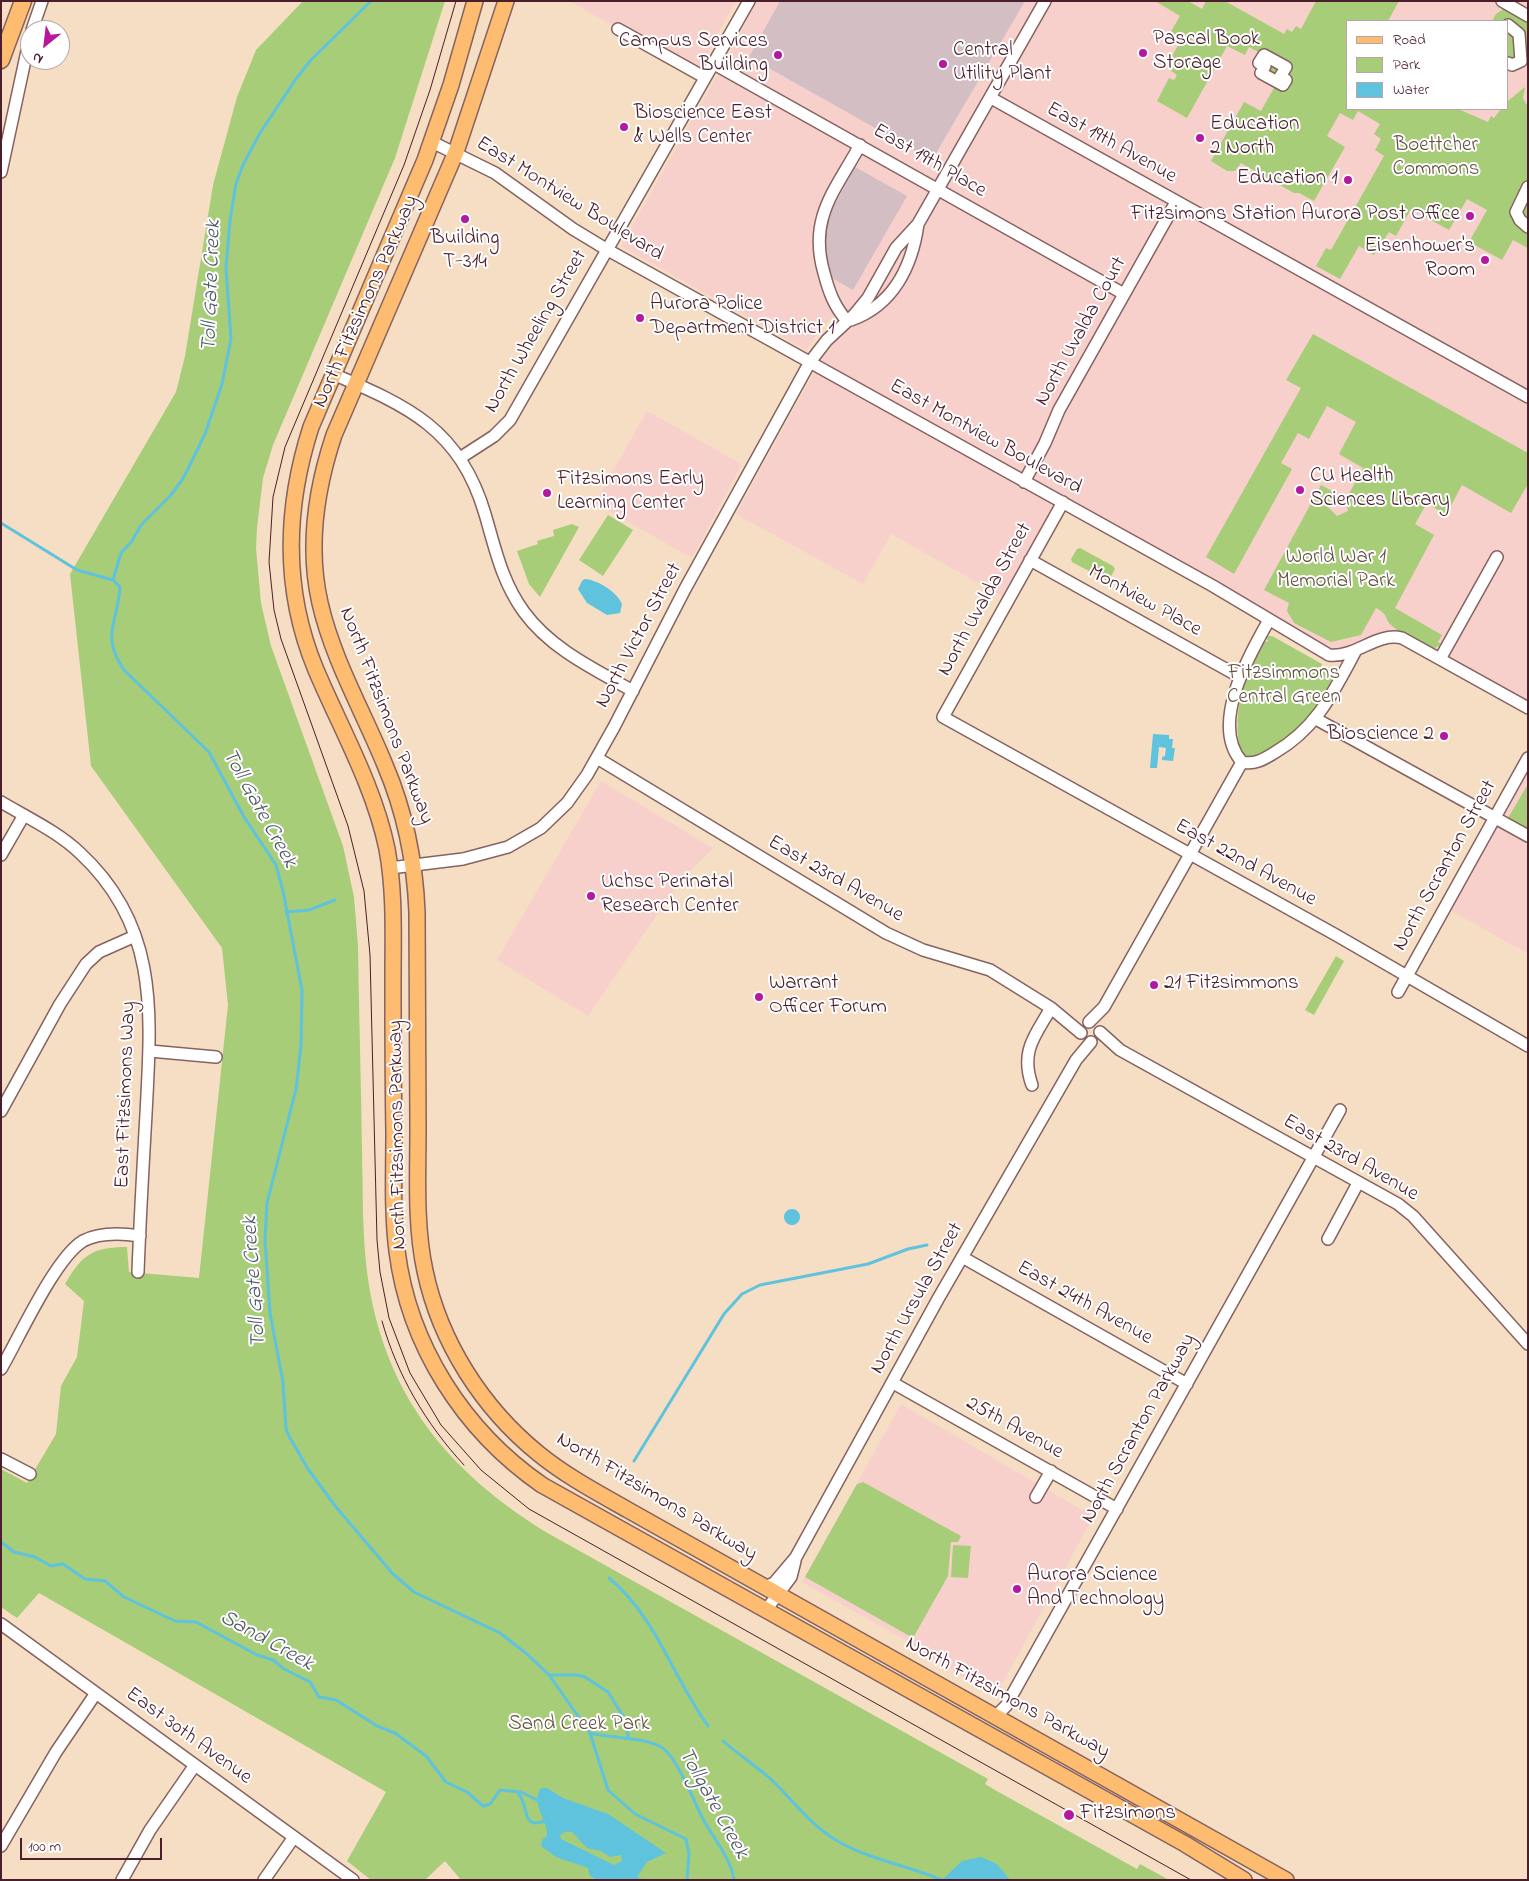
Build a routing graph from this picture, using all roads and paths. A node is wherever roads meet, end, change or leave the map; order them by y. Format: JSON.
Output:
{"nodes":[{"id":1,"x":23,"y":1,"type":"edge"},
{"id":2,"x":42,"y":1,"type":"edge"},
{"id":3,"x":475,"y":1,"type":"edge"},
{"id":4,"x":501,"y":1,"type":"edge"},
{"id":5,"x":506,"y":1,"type":"edge"},
{"id":6,"x":750,"y":1,"type":"edge"},
{"id":7,"x":1045,"y":1,"type":"edge"},
{"id":8,"x":1502,"y":1,"type":"edge"},
{"id":9,"x":1528,"y":16,"type":"edge"},
{"id":10,"x":35,"y":20,"type":"edge"},
{"id":11,"x":1509,"y":26,"type":"edge"},
{"id":12,"x":498,"y":28,"type":"junction"},
{"id":13,"x":618,"y":29,"type":"dead end"},
{"id":14,"x":1,"y":60,"type":"edge"},
{"id":15,"x":714,"y":64,"type":"junction"},
{"id":16,"x":1509,"y":64,"type":"edge"},
{"id":17,"x":23,"y":70,"type":"edge"},
{"id":18,"x":704,"y":77,"type":"junction"},
{"id":19,"x":991,"y":98,"type":"junction"},
{"id":20,"x":432,"y":142,"type":"junction"},
{"id":21,"x":860,"y":145,"type":"junction"},
{"id":22,"x":456,"y":152,"type":"junction"},
{"id":23,"x":1,"y":172,"type":"edge"},
{"id":24,"x":1528,"y":187,"type":"edge"},
{"id":25,"x":938,"y":190,"type":"junction"},
{"id":26,"x":1176,"y":202,"type":"junction"},
{"id":27,"x":918,"y":224,"type":"junction"},
{"id":28,"x":1528,"y":226,"type":"edge"},
{"id":29,"x":606,"y":250,"type":"junction"},
{"id":30,"x":1124,"y":294,"type":"junction"},
{"id":31,"x":847,"y":321,"type":"junction"},
{"id":32,"x":810,"y":362,"type":"junction"},
{"id":33,"x":333,"y":374,"type":"junction"},
{"id":34,"x":355,"y":383,"type":"junction"},
{"id":35,"x":1528,"y":397,"type":"edge"},
{"id":36,"x":460,"y":458,"type":"junction"},
{"id":37,"x":1024,"y":482,"type":"junction"},
{"id":38,"x":1062,"y":502,"type":"junction"},
{"id":39,"x":1498,"y":557,"type":"dead end"},
{"id":40,"x":1030,"y":560,"type":"junction"},
{"id":41,"x":1269,"y":620,"type":"junction"},
{"id":42,"x":1355,"y":652,"type":"junction"},
{"id":43,"x":1440,"y":659,"type":"junction"},
{"id":44,"x":1240,"y":677,"type":"junction"},
{"id":45,"x":634,"y":691,"type":"junction"},
{"id":46,"x":1528,"y":708,"type":"edge"},
{"id":47,"x":943,"y":717,"type":"joint"},
{"id":48,"x":1316,"y":719,"type":"junction"},
{"id":49,"x":597,"y":758,"type":"junction"},
{"id":50,"x":1528,"y":758,"type":"edge"},
{"id":51,"x":1242,"y":762,"type":"junction"},
{"id":52,"x":1,"y":802,"type":"edge"},
{"id":53,"x":24,"y":815,"type":"junction"},
{"id":54,"x":1495,"y":817,"type":"junction"},
{"id":55,"x":1528,"y":836,"type":"edge"},
{"id":56,"x":1189,"y":854,"type":"junction"},
{"id":57,"x":1,"y":855,"type":"edge"},
{"id":58,"x":414,"y":866,"type":"junction"},
{"id":59,"x":390,"y":868,"type":"junction"},
{"id":60,"x":135,"y":936,"type":"junction"},
{"id":61,"x":1406,"y":977,"type":"junction"},
{"id":62,"x":1398,"y":992,"type":"dead end"},
{"id":63,"x":1051,"y":1008,"type":"junction"},
{"id":64,"x":1090,"y":1032,"type":"junction"},
{"id":65,"x":1528,"y":1046,"type":"edge"},
{"id":66,"x":150,"y":1051,"type":"junction"},
{"id":67,"x":216,"y":1057,"type":"dead end"},
{"id":68,"x":1032,"y":1085,"type":"dead end"},
{"id":69,"x":1340,"y":1110,"type":"dead end"},
{"id":70,"x":1,"y":1111,"type":"edge"},
{"id":71,"x":1314,"y":1158,"type":"junction"},
{"id":72,"x":1358,"y":1183,"type":"junction"},
{"id":73,"x":140,"y":1236,"type":"junction"},
{"id":74,"x":1328,"y":1239,"type":"dead end"},
{"id":75,"x":962,"y":1257,"type":"junction"},
{"id":76,"x":138,"y":1272,"type":"dead end"},
{"id":77,"x":1523,"y":1330,"type":"edge"},
{"id":78,"x":1528,"y":1344,"type":"edge"},
{"id":79,"x":1,"y":1369,"type":"edge"},
{"id":80,"x":893,"y":1383,"type":"junction"},
{"id":81,"x":1187,"y":1384,"type":"junction"},
{"id":82,"x":1,"y":1458,"type":"edge"},
{"id":83,"x":1051,"y":1471,"type":"junction"},
{"id":84,"x":30,"y":1474,"type":"dead end"},
{"id":85,"x":1036,"y":1497,"type":"dead end"},
{"id":86,"x":1117,"y":1509,"type":"junction"},
{"id":87,"x":795,"y":1558,"type":"junction"},
{"id":88,"x":765,"y":1587,"type":"junction"},
{"id":89,"x":780,"y":1594,"type":"junction"},
{"id":90,"x":766,"y":1610,"type":"junction"},
{"id":91,"x":1,"y":1624,"type":"edge"},
{"id":92,"x":96,"y":1693,"type":"junction"},
{"id":93,"x":996,"y":1716,"type":"junction"},
{"id":94,"x":195,"y":1765,"type":"junction"},
{"id":95,"x":294,"y":1837,"type":"junction"},
{"id":96,"x":1,"y":1846,"type":"edge"},
{"id":97,"x":122,"y":1880,"type":"edge"},
{"id":98,"x":264,"y":1880,"type":"edge"},
{"id":99,"x":353,"y":1880,"type":"edge"},
{"id":100,"x":1244,"y":1880,"type":"edge"},
{"id":101,"x":1286,"y":1880,"type":"edge"}],
"edges":[{"from":1,"to":14,"type":"highway"},
{"from":2,"to":10,"type":"street"},
{"from":3,"to":20,"type":"main road","name":"North Fitzsimons Parkway"},
{"from":4,"to":12,"type":"main road"},
{"from":5,"to":12,"type":"main road","name":"North Fitzsimons Parkway"},
{"from":6,"to":15,"type":"street","name":"North Wheeling Street"},
{"from":7,"to":19,"type":"street","name":"North Victor Street"},
{"from":8,"to":9,"type":"street"},
{"from":11,"to":16,"type":"street"},
{"from":12,"to":22,"type":"main road","name":"North Fitzsimons Parkway"},
{"from":13,"to":18,"type":"street"},
{"from":15,"to":18,"type":"street","name":"North Wheeling Street"},
{"from":15,"to":21,"type":"street","name":"East 19th Place"},
{"from":17,"to":23,"type":"street"},
{"from":18,"to":29,"type":"street","name":"North Wheeling Street"},
{"from":19,"to":25,"type":"street","name":"North Victor Street"},
{"from":19,"to":26,"type":"street","name":"East 19th Avenue"},
{"from":20,"to":22,"type":"street","name":"East Montview Boulevard"},
{"from":20,"to":33,"type":"main road","name":"North Fitzsimons Parkway"},
{"from":21,"to":25,"type":"street","name":"East 19th Place"},
{"from":21,"to":31,"type":"street"},
{"from":22,"to":29,"type":"street","name":"East Montview Boulevard"},
{"from":22,"to":34,"type":"main road","name":"North Fitzsimons Parkway"},
{"from":24,"to":28,"type":"street"},
{"from":25,"to":27,"type":"street","name":"North Victor Street"},
{"from":25,"to":30,"type":"street","name":"East 19th Place"},
{"from":26,"to":30,"type":"street","name":"North Uvalda Court"},
{"from":26,"to":35,"type":"street","name":"East 19th Avenue"},
{"from":27,"to":31,"type":"street","name":"North Victor Street"},
{"from":27,"to":31,"type":"street","name":"North Victor Street"},
{"from":29,"to":32,"type":"street","name":"East Montview Boulevard"},
{"from":29,"to":36,"type":"street","name":"North Wheeling Street"},
{"from":30,"to":37,"type":"street","name":"North Uvalda Court"},
{"from":31,"to":32,"type":"street","name":"North Victor Street"},
{"from":32,"to":37,"type":"street","name":"East Montview Boulevard"},
{"from":32,"to":45,"type":"street","name":"North Victor Street"},
{"from":33,"to":34,"type":"street"},
{"from":33,"to":59,"type":"main road","name":"North Fitzsimons Parkway"},
{"from":34,"to":36,"type":"street"},
{"from":34,"to":58,"type":"main road","name":"North Fitzsimons Parkway"},
{"from":36,"to":45,"type":"street"},
{"from":37,"to":38,"type":"street","name":"East Montview Boulevard"},
{"from":38,"to":40,"type":"street","name":"North Uvalda Street"},
{"from":38,"to":41,"type":"street","name":"East Montview Boulevard"},
{"from":39,"to":43,"type":"street"},
{"from":40,"to":44,"type":"street","name":"Montview Place"},
{"from":40,"to":47,"type":"street","name":"North Uvalda Street"},
{"from":41,"to":42,"type":"street","name":"East Montview Boulevard"},
{"from":41,"to":44,"type":"street"},
{"from":42,"to":43,"type":"street","name":"East Montview Boulevard"},
{"from":42,"to":48,"type":"street"},
{"from":43,"to":46,"type":"street","name":"East Montview Boulevard"},
{"from":44,"to":51,"type":"street"},
{"from":45,"to":49,"type":"street","name":"North Victor Street"},
{"from":47,"to":56,"type":"street","name":"East 22nd Avenue"},
{"from":48,"to":51,"type":"street"},
{"from":48,"to":54,"type":"street"},
{"from":49,"to":58,"type":"street","name":"North Victor Street"},
{"from":49,"to":63,"type":"street","name":"East 23rd Avenue"},
{"from":50,"to":54,"type":"street","name":"North Scranton Street"},
{"from":51,"to":56,"type":"street","name":"North Ursula Street"},
{"from":52,"to":53,"type":"street","name":"East Fitzsimons Way"},
{"from":53,"to":57,"type":"street"},
{"from":53,"to":60,"type":"street","name":"East Fitzsimons Way"},
{"from":54,"to":55,"type":"street"},
{"from":54,"to":61,"type":"street","name":"North Scranton Street"},
{"from":56,"to":61,"type":"street","name":"East 22nd Avenue"},
{"from":56,"to":64,"type":"street","name":"North Ursula Street"},
{"from":58,"to":59,"type":"street","name":"North Victor Street"},
{"from":58,"to":88,"type":"main road","name":"North Fitzsimons Parkway"},
{"from":59,"to":90,"type":"main road","name":"North Fitzsimons Parkway"},
{"from":60,"to":66,"type":"street","name":"East Fitzsimons Way"},
{"from":60,"to":70,"type":"street"},
{"from":61,"to":62,"type":"street","name":"North Scranton Street"},
{"from":61,"to":65,"type":"street","name":"East 22nd Avenue"},
{"from":63,"to":64,"type":"street","name":"East 23rd Avenue"},
{"from":63,"to":68,"type":"street"},
{"from":64,"to":71,"type":"street","name":"East 23rd Avenue"},
{"from":64,"to":75,"type":"street","name":"North Ursula Street"},
{"from":66,"to":67,"type":"street"},
{"from":66,"to":73,"type":"street","name":"East Fitzsimons Way"},
{"from":69,"to":71,"type":"street","name":"North Scranton Parkway"},
{"from":71,"to":72,"type":"street","name":"East 23rd Avenue"},
{"from":71,"to":81,"type":"street","name":"North Scranton Parkway"},
{"from":72,"to":74,"type":"street"},
{"from":72,"to":77,"type":"street","name":"East 23rd Avenue"},
{"from":73,"to":76,"type":"street","name":"East Fitzsimons Way"},
{"from":73,"to":79,"type":"street"},
{"from":75,"to":80,"type":"street","name":"North Ursula Street"},
{"from":75,"to":81,"type":"street","name":"East 24th Avenue"},
{"from":77,"to":78,"type":"street","name":"East 23rd Avenue"},
{"from":80,"to":83,"type":"street","name":"25th Avenue"},
{"from":80,"to":87,"type":"street","name":"North Ursula Street"},
{"from":81,"to":86,"type":"street","name":"North Scranton Parkway"},
{"from":82,"to":84,"type":"street"},
{"from":83,"to":85,"type":"street"},
{"from":83,"to":86,"type":"street","name":"25th Avenue"},
{"from":86,"to":93,"type":"street","name":"North Scranton Parkway"},
{"from":87,"to":88,"type":"street","name":"North Ursula Street"},
{"from":87,"to":89,"type":"street","name":"North Ursula Street"},
{"from":88,"to":89,"type":"main road","name":"North Fitzsimons Parkway"},
{"from":89,"to":90,"type":"street","name":"North Ursula Street"},
{"from":89,"to":93,"type":"main road","name":"North Fitzsimons Parkway"},
{"from":90,"to":100,"type":"main road","name":"North Fitzsimons Parkway"},
{"from":91,"to":92,"type":"street","name":"East 30th Avenue"},
{"from":92,"to":94,"type":"street","name":"East 30th Avenue"},
{"from":92,"to":96,"type":"street"},
{"from":93,"to":101,"type":"main road","name":"North Fitzsimons Parkway"},
{"from":94,"to":95,"type":"street","name":"East 30th Avenue"},
{"from":94,"to":97,"type":"street"},
{"from":95,"to":98,"type":"street"},
{"from":95,"to":99,"type":"street","name":"East 30th Avenue"}]}
